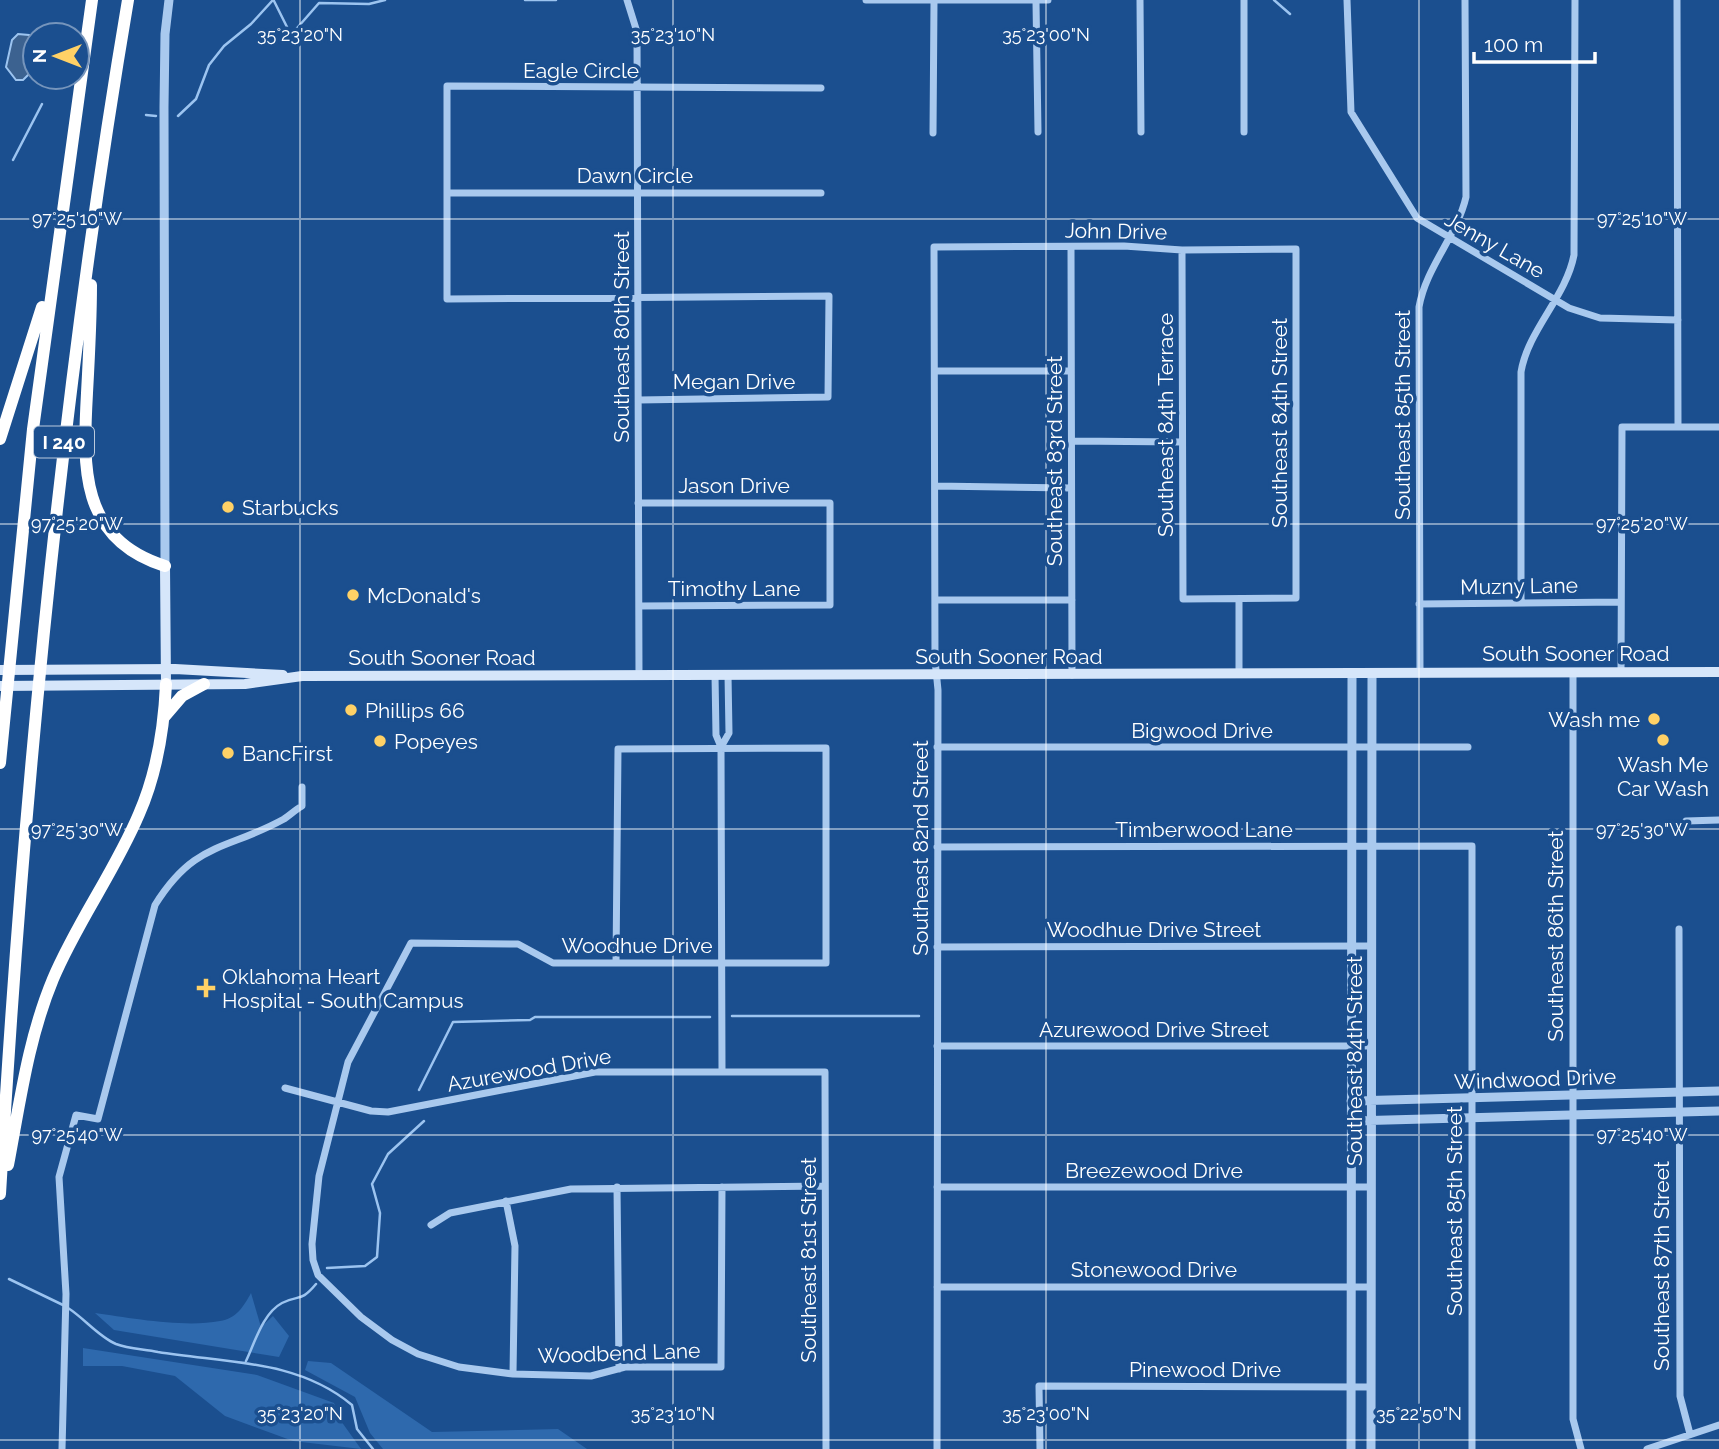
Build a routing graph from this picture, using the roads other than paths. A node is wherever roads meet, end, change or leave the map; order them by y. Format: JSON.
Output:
{"nodes":[{"id":1,"x":92,"y":0,"type":"edge"},
{"id":2,"x":128,"y":0,"type":"edge"},
{"id":3,"x":169,"y":0,"type":"edge"},
{"id":4,"x":626,"y":0,"type":"edge"},
{"id":5,"x":866,"y":0,"type":"edge"},
{"id":6,"x":1048,"y":0,"type":"edge"},
{"id":7,"x":1140,"y":0,"type":"edge"},
{"id":8,"x":1244,"y":0,"type":"edge"},
{"id":9,"x":1347,"y":0,"type":"edge"},
{"id":10,"x":1465,"y":0,"type":"edge"},
{"id":11,"x":1575,"y":0,"type":"edge"},
{"id":12,"x":1677,"y":0,"type":"edge"},
{"id":13,"x":933,"y":2,"type":"junction"},
{"id":14,"x":1036,"y":2,"type":"junction"},
{"id":15,"x":637,"y":87,"type":"junction"},
{"id":16,"x":821,"y":88,"type":"dead end"},
{"id":17,"x":1038,"y":132,"type":"dead end"},
{"id":18,"x":1141,"y":132,"type":"dead end"},
{"id":19,"x":1244,"y":132,"type":"dead end"},
{"id":20,"x":933,"y":133,"type":"dead end"},
{"id":21,"x":821,"y":192,"type":"dead end"},
{"id":22,"x":449,"y":193,"type":"junction"},
{"id":23,"x":639,"y":193,"type":"junction"},
{"id":24,"x":91,"y":239,"type":"junction"},
{"id":25,"x":1449,"y":239,"type":"junction"},
{"id":26,"x":934,"y":247,"type":"joint"},
{"id":27,"x":1071,"y":247,"type":"junction"},
{"id":28,"x":1296,"y":249,"type":"joint"},
{"id":29,"x":1182,"y":250,"type":"junction"},
{"id":30,"x":52,"y":277,"type":"junction"},
{"id":31,"x":639,"y":296,"type":"junction"},
{"id":32,"x":1555,"y":300,"type":"junction"},
{"id":33,"x":1678,"y":320,"type":"junction"},
{"id":34,"x":935,"y":371,"type":"junction"},
{"id":35,"x":1071,"y":371,"type":"junction"},
{"id":36,"x":639,"y":400,"type":"junction"},
{"id":37,"x":1719,"y":426,"type":"edge"},
{"id":38,"x":1678,"y":427,"type":"junction"},
{"id":39,"x":0,"y":439,"type":"edge"},
{"id":40,"x":1072,"y":441,"type":"junction"},
{"id":41,"x":1182,"y":442,"type":"junction"},
{"id":42,"x":935,"y":486,"type":"junction"},
{"id":43,"x":1071,"y":488,"type":"junction"},
{"id":44,"x":638,"y":503,"type":"junction"},
{"id":45,"x":165,"y":566,"type":"junction"},
{"id":46,"x":935,"y":600,"type":"junction"},
{"id":47,"x":1072,"y":600,"type":"junction"},
{"id":48,"x":1239,"y":600,"type":"junction"},
{"id":49,"x":1521,"y":602,"type":"junction"},
{"id":50,"x":1620,"y":602,"type":"junction"},
{"id":51,"x":1419,"y":604,"type":"junction"},
{"id":52,"x":830,"y":605,"type":"joint"},
{"id":53,"x":639,"y":606,"type":"junction"},
{"id":54,"x":167,"y":669,"type":"junction"},
{"id":55,"x":0,"y":670,"type":"edge"},
{"id":56,"x":1719,"y":672,"type":"edge"},
{"id":57,"x":1352,"y":673,"type":"junction"},
{"id":58,"x":1373,"y":673,"type":"junction"},
{"id":59,"x":1573,"y":673,"type":"junction"},
{"id":60,"x":1620,"y":673,"type":"junction"},
{"id":61,"x":1239,"y":674,"type":"junction"},
{"id":62,"x":1420,"y":674,"type":"junction"},
{"id":63,"x":715,"y":675,"type":"junction"},
{"id":64,"x":728,"y":675,"type":"junction"},
{"id":65,"x":937,"y":675,"type":"junction"},
{"id":66,"x":1072,"y":675,"type":"junction"},
{"id":67,"x":639,"y":676,"type":"junction"},
{"id":68,"x":299,"y":677,"type":"junction"},
{"id":69,"x":166,"y":684,"type":"junction"},
{"id":70,"x":204,"y":684,"type":"junction"},
{"id":71,"x":0,"y":686,"type":"edge"},
{"id":72,"x":164,"y":718,"type":"junction"},
{"id":73,"x":721,"y":747,"type":"junction"},
{"id":74,"x":937,"y":747,"type":"junction"},
{"id":75,"x":1352,"y":747,"type":"junction"},
{"id":76,"x":1373,"y":747,"type":"junction"},
{"id":77,"x":1468,"y":747,"type":"dead end"},
{"id":78,"x":0,"y":763,"type":"edge"},
{"id":79,"x":302,"y":787,"type":"dead end"},
{"id":80,"x":1719,"y":820,"type":"edge"},
{"id":81,"x":1686,"y":821,"type":"dead end"},
{"id":82,"x":1472,"y":846,"type":"joint"},
{"id":83,"x":937,"y":847,"type":"junction"},
{"id":84,"x":1352,"y":847,"type":"junction"},
{"id":85,"x":1373,"y":847,"type":"junction"},
{"id":86,"x":1679,"y":929,"type":"dead end"},
{"id":87,"x":411,"y":943,"type":"joint"},
{"id":88,"x":1371,"y":946,"type":"junction"},
{"id":89,"x":937,"y":947,"type":"junction"},
{"id":90,"x":1351,"y":947,"type":"junction"},
{"id":91,"x":721,"y":962,"type":"junction"},
{"id":92,"x":616,"y":963,"type":"junction"},
{"id":93,"x":937,"y":1046,"type":"junction"},
{"id":94,"x":1351,"y":1046,"type":"junction"},
{"id":95,"x":1371,"y":1046,"type":"junction"},
{"id":96,"x":722,"y":1072,"type":"junction"},
{"id":97,"x":825,"y":1072,"type":"joint"},
{"id":98,"x":285,"y":1088,"type":"dead end"},
{"id":99,"x":1719,"y":1091,"type":"edge"},
{"id":100,"x":1677,"y":1092,"type":"junction"},
{"id":101,"x":1573,"y":1095,"type":"junction"},
{"id":102,"x":1472,"y":1098,"type":"junction"},
{"id":103,"x":1351,"y":1101,"type":"junction"},
{"id":104,"x":1371,"y":1101,"type":"junction"},
{"id":105,"x":337,"y":1102,"type":"junction"},
{"id":106,"x":1719,"y":1111,"type":"edge"},
{"id":107,"x":1678,"y":1113,"type":"junction"},
{"id":108,"x":1573,"y":1115,"type":"junction"},
{"id":109,"x":1472,"y":1118,"type":"junction"},
{"id":110,"x":1351,"y":1121,"type":"junction"},
{"id":111,"x":1371,"y":1121,"type":"junction"},
{"id":112,"x":825,"y":1186,"type":"junction"},
{"id":113,"x":617,"y":1187,"type":"junction"},
{"id":114,"x":722,"y":1187,"type":"junction"},
{"id":115,"x":937,"y":1187,"type":"junction"},
{"id":116,"x":1351,"y":1187,"type":"junction"},
{"id":117,"x":1371,"y":1187,"type":"junction"},
{"id":118,"x":0,"y":1194,"type":"edge"},
{"id":119,"x":506,"y":1201,"type":"junction"},
{"id":120,"x":0,"y":1207,"type":"edge"},
{"id":121,"x":431,"y":1225,"type":"dead end"},
{"id":122,"x":937,"y":1287,"type":"junction"},
{"id":123,"x":1351,"y":1287,"type":"junction"},
{"id":124,"x":1371,"y":1287,"type":"junction"},
{"id":125,"x":619,"y":1369,"type":"junction"},
{"id":126,"x":513,"y":1374,"type":"junction"},
{"id":127,"x":1351,"y":1387,"type":"junction"},
{"id":128,"x":1371,"y":1387,"type":"junction"},
{"id":129,"x":1719,"y":1425,"type":"edge"},
{"id":130,"x":1690,"y":1434,"type":"junction"},
{"id":131,"x":62,"y":1449,"type":"edge"},
{"id":132,"x":826,"y":1449,"type":"edge"},
{"id":133,"x":937,"y":1449,"type":"edge"},
{"id":134,"x":1040,"y":1449,"type":"edge"},
{"id":135,"x":1351,"y":1449,"type":"edge"},
{"id":136,"x":1371,"y":1449,"type":"edge"},
{"id":137,"x":1472,"y":1449,"type":"edge"},
{"id":138,"x":1581,"y":1449,"type":"edge"},
{"id":139,"x":1647,"y":1449,"type":"edge"}],
"edges":[{"from":1,"to":30,"type":"highway","number":"I 240"},
{"from":2,"to":24,"type":"highway","number":"I 240"},
{"from":3,"to":45,"type":"street"},
{"from":4,"to":15,"type":"street","name":"Southeast 80th Street"},
{"from":5,"to":13,"type":"street"},
{"from":6,"to":14,"type":"street"},
{"from":7,"to":18,"type":"street"},
{"from":8,"to":19,"type":"street"},
{"from":9,"to":25,"type":"street","name":"Jenny Lane"},
{"from":10,"to":25,"type":"street","name":"Southeast 85th Street"},
{"from":11,"to":32,"type":"street"},
{"from":12,"to":33,"type":"street"},
{"from":13,"to":14,"type":"street"},
{"from":13,"to":20,"type":"street"},
{"from":14,"to":17,"type":"street"},
{"from":15,"to":16,"type":"street","name":"Eagle Circle"},
{"from":15,"to":22,"type":"street","name":"Eagle Circle"},
{"from":15,"to":23,"type":"street","name":"Southeast 80th Street"},
{"from":21,"to":23,"type":"street","name":"Dawn Circle"},
{"from":22,"to":23,"type":"street","name":"Dawn Circle"},
{"from":22,"to":31,"type":"street"},
{"from":23,"to":31,"type":"street","name":"Southeast 80th Street"},
{"from":24,"to":45,"type":"highway"},
{"from":24,"to":118,"type":"highway","number":"I 240"},
{"from":25,"to":32,"type":"street","name":"Jenny Lane"},
{"from":25,"to":51,"type":"street","name":"Southeast 85th Street"},
{"from":26,"to":27,"type":"street","name":"John Drive"},
{"from":26,"to":34,"type":"street","name":"Southeast 82nd Street"},
{"from":27,"to":29,"type":"street","name":"John Drive"},
{"from":27,"to":35,"type":"street","name":"Southeast 83rd Street"},
{"from":28,"to":29,"type":"street","name":"John Drive"},
{"from":28,"to":48,"type":"street","name":"Southeast 84th Street"},
{"from":29,"to":41,"type":"street","name":"Southeast 84th Terrace"},
{"from":30,"to":39,"type":"highway"},
{"from":30,"to":78,"type":"highway","number":"I 240"},
{"from":31,"to":36,"type":"street","name":"Southeast 80th Street"},
{"from":31,"to":36,"type":"street","name":"Megan Drive"},
{"from":32,"to":33,"type":"street","name":"Jenny Lane"},
{"from":32,"to":49,"type":"street"},
{"from":33,"to":38,"type":"street"},
{"from":34,"to":35,"type":"street"},
{"from":34,"to":42,"type":"street","name":"Southeast 82nd Street"},
{"from":35,"to":40,"type":"street","name":"Southeast 83rd Street"},
{"from":36,"to":44,"type":"street","name":"Southeast 80th Street"},
{"from":37,"to":38,"type":"street"},
{"from":38,"to":50,"type":"street"},
{"from":40,"to":41,"type":"street"},
{"from":40,"to":43,"type":"street","name":"Southeast 83rd Street"},
{"from":41,"to":48,"type":"street","name":"Southeast 84th Terrace"},
{"from":42,"to":43,"type":"street"},
{"from":42,"to":46,"type":"street","name":"Southeast 82nd Street"},
{"from":43,"to":47,"type":"street","name":"Southeast 83rd Street"},
{"from":44,"to":52,"type":"street","name":"Jason Drive"},
{"from":44,"to":53,"type":"street","name":"Southeast 80th Street"},
{"from":45,"to":54,"type":"main road"},
{"from":46,"to":47,"type":"street"},
{"from":46,"to":65,"type":"street","name":"Southeast 82nd Street"},
{"from":47,"to":66,"type":"street","name":"Southeast 83rd Street"},
{"from":48,"to":61,"type":"street"},
{"from":49,"to":50,"type":"street","name":"Muzny Lane"},
{"from":49,"to":51,"type":"street","name":"Muzny Lane"},
{"from":50,"to":60,"type":"street"},
{"from":51,"to":62,"type":"street","name":"Southeast 85th Street"},
{"from":52,"to":53,"type":"street","name":"Timothy Lane"},
{"from":53,"to":67,"type":"street","name":"Southeast 80th Street"},
{"from":54,"to":55,"type":"main road","name":"South Sooner Road"},
{"from":54,"to":68,"type":"main road","name":"South Sooner Road"},
{"from":54,"to":69,"type":"main road"},
{"from":56,"to":60,"type":"main road","name":"South Sooner Road"},
{"from":57,"to":58,"type":"main road","name":"South Sooner Road"},
{"from":57,"to":61,"type":"main road","name":"South Sooner Road"},
{"from":57,"to":75,"type":"street","name":"Southeast 84th Street"},
{"from":58,"to":62,"type":"main road","name":"South Sooner Road"},
{"from":58,"to":76,"type":"street","name":"Southeast 84th Street"},
{"from":59,"to":60,"type":"main road","name":"South Sooner Road"},
{"from":59,"to":62,"type":"main road","name":"South Sooner Road"},
{"from":59,"to":101,"type":"street","name":"Southeast 86th Street"},
{"from":61,"to":66,"type":"main road","name":"South Sooner Road"},
{"from":63,"to":64,"type":"main road","name":"South Sooner Road"},
{"from":63,"to":67,"type":"main road","name":"South Sooner Road"},
{"from":63,"to":73,"type":"street"},
{"from":64,"to":65,"type":"main road","name":"South Sooner Road"},
{"from":64,"to":73,"type":"street"},
{"from":65,"to":66,"type":"main road","name":"South Sooner Road"},
{"from":65,"to":74,"type":"street","name":"Southeast 82nd Street"},
{"from":67,"to":68,"type":"main road","name":"South Sooner Road"},
{"from":68,"to":70,"type":"main road","name":"South Sooner Road"},
{"from":69,"to":70,"type":"main road","name":"South Sooner Road"},
{"from":69,"to":71,"type":"main road","name":"South Sooner Road"},
{"from":69,"to":72,"type":"highway"},
{"from":70,"to":72,"type":"highway"},
{"from":72,"to":120,"type":"highway"},
{"from":73,"to":91,"type":"street"},
{"from":73,"to":91,"type":"street","name":"Woodhue Drive"},
{"from":73,"to":92,"type":"street"},
{"from":74,"to":75,"type":"street","name":"Bigwood Drive"},
{"from":74,"to":83,"type":"street","name":"Southeast 82nd Street"},
{"from":75,"to":76,"type":"street","name":"Bigwood Drive"},
{"from":75,"to":84,"type":"street","name":"Southeast 84th Street"},
{"from":76,"to":77,"type":"street","name":"Bigwood Drive"},
{"from":76,"to":85,"type":"street","name":"Southeast 84th Street"},
{"from":79,"to":131,"type":"street"},
{"from":80,"to":81,"type":"street"},
{"from":82,"to":85,"type":"street","name":"Timberwood Lane"},
{"from":82,"to":102,"type":"street","name":"Southeast 85th Street"},
{"from":83,"to":84,"type":"street","name":"Timberwood Lane"},
{"from":83,"to":89,"type":"street","name":"Southeast 82nd Street"},
{"from":84,"to":85,"type":"street","name":"Timberwood Lane"},
{"from":84,"to":90,"type":"street","name":"Southeast 84th Street"},
{"from":85,"to":88,"type":"street","name":"Southeast 84th Street"},
{"from":86,"to":100,"type":"street","name":"Southeast 87th Street"},
{"from":87,"to":92,"type":"street","name":"Woodhue Drive"},
{"from":87,"to":105,"type":"street","name":"Woodbend Lane"},
{"from":88,"to":90,"type":"street","name":"Woodhue Drive Street"},
{"from":88,"to":95,"type":"street","name":"Southeast 84th Street"},
{"from":89,"to":90,"type":"street","name":"Woodhue Drive Street"},
{"from":89,"to":93,"type":"street","name":"Southeast 82nd Street"},
{"from":90,"to":94,"type":"street","name":"Southeast 84th Street"},
{"from":91,"to":92,"type":"street","name":"Woodhue Drive"},
{"from":91,"to":96,"type":"street"},
{"from":93,"to":94,"type":"street","name":"Azurewood Drive Street"},
{"from":93,"to":115,"type":"street","name":"Southeast 82nd Street"},
{"from":94,"to":95,"type":"street","name":"Azurewood Drive Street"},
{"from":94,"to":103,"type":"street","name":"Southeast 84th Street"},
{"from":95,"to":104,"type":"street","name":"Southeast 84th Street"},
{"from":96,"to":97,"type":"street","name":"Azurewood Drive"},
{"from":96,"to":105,"type":"street","name":"Azurewood Drive"},
{"from":97,"to":112,"type":"street","name":"Southeast 81st Street"},
{"from":98,"to":105,"type":"street","name":"Azurewood Drive"},
{"from":99,"to":100,"type":"street","name":"Windwood Drive"},
{"from":100,"to":101,"type":"street","name":"Windwood Drive"},
{"from":100,"to":107,"type":"street","name":"Southeast 87th Street"},
{"from":101,"to":102,"type":"street","name":"Windwood Drive"},
{"from":101,"to":108,"type":"street","name":"Southeast 86th Street"},
{"from":102,"to":104,"type":"street","name":"Windwood Drive"},
{"from":102,"to":109,"type":"street","name":"Southeast 85th Street"},
{"from":103,"to":104,"type":"street","name":"Windwood Drive"},
{"from":103,"to":110,"type":"street","name":"Southeast 84th Street"},
{"from":104,"to":111,"type":"street","name":"Southeast 84th Street"},
{"from":105,"to":126,"type":"street","name":"Woodbend Lane"},
{"from":106,"to":107,"type":"street","name":"Windwood Drive"},
{"from":107,"to":108,"type":"street","name":"Windwood Drive"},
{"from":107,"to":130,"type":"street","name":"Southeast 87th Street"},
{"from":108,"to":109,"type":"street","name":"Windwood Drive"},
{"from":108,"to":138,"type":"street","name":"Southeast 86th Street"},
{"from":109,"to":111,"type":"street","name":"Windwood Drive"},
{"from":109,"to":137,"type":"street","name":"Southeast 85th Street"},
{"from":110,"to":111,"type":"street","name":"Windwood Drive"},
{"from":110,"to":116,"type":"street","name":"Southeast 84th Street"},
{"from":111,"to":117,"type":"street","name":"Southeast 84th Street"},
{"from":112,"to":114,"type":"street"},
{"from":112,"to":132,"type":"street","name":"Southeast 81st Street"},
{"from":113,"to":114,"type":"street"},
{"from":113,"to":119,"type":"street"},
{"from":113,"to":125,"type":"street"},
{"from":114,"to":125,"type":"street","name":"Woodbend Lane"},
{"from":115,"to":116,"type":"street","name":"Breezewood Drive"},
{"from":115,"to":122,"type":"street","name":"Southeast 82nd Street"},
{"from":116,"to":117,"type":"street","name":"Breezewood Drive"},
{"from":116,"to":123,"type":"street","name":"Southeast 84th Street"},
{"from":117,"to":124,"type":"street","name":"Southeast 84th Street"},
{"from":119,"to":121,"type":"street"},
{"from":119,"to":126,"type":"street"},
{"from":122,"to":123,"type":"street","name":"Stonewood Drive"},
{"from":122,"to":133,"type":"street","name":"Southeast 82nd Street"},
{"from":123,"to":124,"type":"street","name":"Stonewood Drive"},
{"from":123,"to":127,"type":"street","name":"Southeast 84th Street"},
{"from":124,"to":128,"type":"street","name":"Southeast 84th Street"},
{"from":125,"to":126,"type":"street","name":"Woodbend Lane"},
{"from":127,"to":128,"type":"street","name":"Pinewood Drive"},
{"from":127,"to":134,"type":"street","name":"Pinewood Drive"},
{"from":127,"to":135,"type":"street","name":"Southeast 84th Street"},
{"from":128,"to":136,"type":"street","name":"Southeast 84th Street"},
{"from":129,"to":130,"type":"street"},
{"from":130,"to":139,"type":"street"}]}
